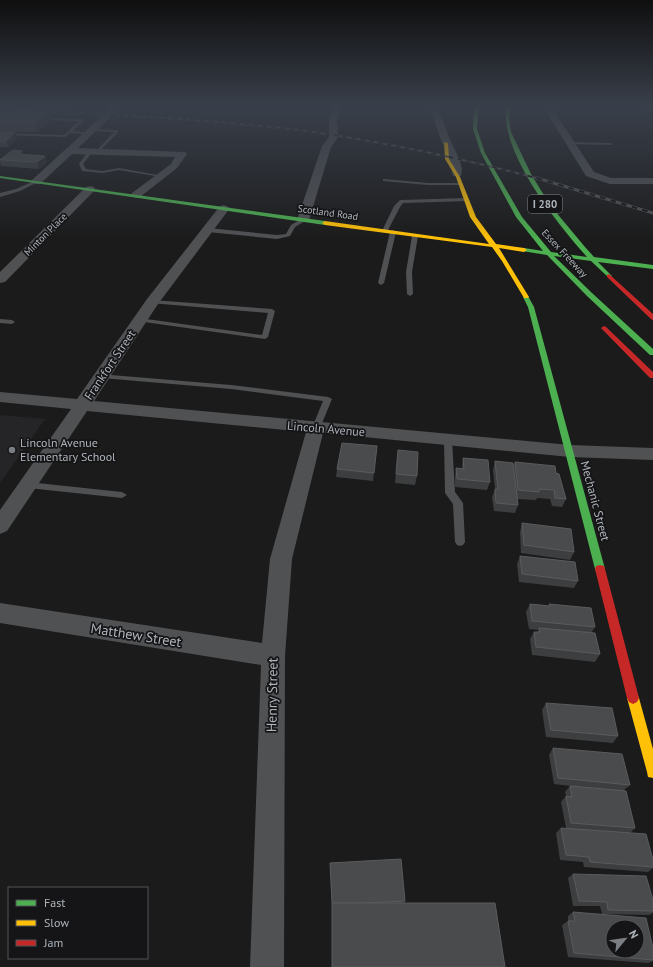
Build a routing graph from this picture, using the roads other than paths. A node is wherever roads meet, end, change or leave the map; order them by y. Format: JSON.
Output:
{"nodes":[{"id":1,"x":326,"y":150,"type":"edge"},
{"id":2,"x":451,"y":150,"type":"edge"},
{"id":3,"x":482,"y":150,"type":"edge"},
{"id":4,"x":517,"y":150,"type":"edge"},
{"id":5,"x":574,"y":150,"type":"edge"},
{"id":6,"x":70,"y":151,"type":"joint"},
{"id":7,"x":95,"y":152,"type":"junction"},
{"id":8,"x":161,"y":176,"type":"junction"},
{"id":9,"x":0,"y":177,"type":"edge"},
{"id":10,"x":459,"y":179,"type":"junction"},
{"id":11,"x":385,"y":180,"type":"dead end"},
{"id":12,"x":653,"y":181,"type":"edge"},
{"id":13,"x":36,"y":182,"type":"junction"},
{"id":14,"x":90,"y":190,"type":"junction"},
{"id":15,"x":0,"y":195,"type":"edge"},
{"id":16,"x":136,"y":195,"type":"junction"},
{"id":17,"x":466,"y":200,"type":"junction"},
{"id":18,"x":224,"y":208,"type":"junction"},
{"id":19,"x":303,"y":220,"type":"junction"},
{"id":20,"x":208,"y":230,"type":"junction"},
{"id":21,"x":529,"y":231,"type":"junction"},
{"id":22,"x":389,"y":232,"type":"junction"},
{"id":23,"x":415,"y":236,"type":"junction"},
{"id":24,"x":493,"y":246,"type":"junction"},
{"id":25,"x":653,"y":268,"type":"edge"},
{"id":26,"x":0,"y":279,"type":"edge"},
{"id":27,"x":381,"y":283,"type":"dead end"},
{"id":28,"x":616,"y":284,"type":"junction"},
{"id":29,"x":569,"y":287,"type":"dead end"},
{"id":30,"x":410,"y":294,"type":"dead end"},
{"id":31,"x":152,"y":302,"type":"junction"},
{"id":32,"x":653,"y":311,"type":"edge"},
{"id":33,"x":653,"y":318,"type":"edge"},
{"id":34,"x":140,"y":320,"type":"junction"},
{"id":35,"x":0,"y":321,"type":"edge"},
{"id":36,"x":12,"y":322,"type":"dead end"},
{"id":37,"x":598,"y":322,"type":"dead end"},
{"id":38,"x":653,"y":353,"type":"edge"},
{"id":39,"x":102,"y":376,"type":"junction"},
{"id":40,"x":653,"y":376,"type":"edge"},
{"id":41,"x":0,"y":397,"type":"edge"},
{"id":42,"x":83,"y":404,"type":"junction"},
{"id":43,"x":316,"y":428,"type":"junction"},
{"id":44,"x":448,"y":440,"type":"junction"},
{"id":45,"x":570,"y":451,"type":"junction"},
{"id":46,"x":653,"y":454,"type":"edge"},
{"id":47,"x":28,"y":484,"type":"junction"},
{"id":48,"x":122,"y":495,"type":"dead end"},
{"id":49,"x":0,"y":526,"type":"edge"},
{"id":50,"x":460,"y":542,"type":"dead end"},
{"id":51,"x":0,"y":614,"type":"edge"},
{"id":52,"x":273,"y":656,"type":"junction"},
{"id":53,"x":653,"y":772,"type":"edge"},
{"id":54,"x":266,"y":967,"type":"edge"}],
"edges":[{"from":1,"to":19,"type":"street"},
{"from":2,"to":10,"type":"street"},
{"from":3,"to":21,"type":"main road","name":"Essex Freeway","number":"I 280"},
{"from":4,"to":28,"type":"main road","name":"Essex Freeway","number":"I 280"},
{"from":5,"to":12,"type":"street"},
{"from":6,"to":7,"type":"street"},
{"from":6,"to":13,"type":"street"},
{"from":7,"to":8,"type":"lane"},
{"from":7,"to":8,"type":"street"},
{"from":8,"to":16,"type":"street"},
{"from":9,"to":13,"type":"main road","name":"Scotland Road"},
{"from":10,"to":11,"type":"lane"},
{"from":10,"to":17,"type":"main road","name":"Mechanic Street"},
{"from":13,"to":14,"type":"main road","name":"Scotland Road"},
{"from":13,"to":15,"type":"lane"},
{"from":14,"to":16,"type":"main road","name":"Scotland Road"},
{"from":14,"to":26,"type":"street","name":"Minton Place"},
{"from":16,"to":18,"type":"main road","name":"Scotland Road"},
{"from":17,"to":22,"type":"lane"},
{"from":17,"to":24,"type":"main road","name":"Mechanic Street"},
{"from":18,"to":19,"type":"main road","name":"Scotland Road"},
{"from":18,"to":20,"type":"street","name":"Frankfort Street"},
{"from":19,"to":20,"type":"lane"},
{"from":19,"to":22,"type":"main road","name":"Scotland Road"},
{"from":20,"to":31,"type":"street","name":"Frankfort Street"},
{"from":21,"to":29,"type":"main road"},
{"from":21,"to":38,"type":"main road","name":"Essex Freeway","number":"I 280"},
{"from":22,"to":23,"type":"main road","name":"Scotland Road"},
{"from":22,"to":27,"type":"lane"},
{"from":23,"to":24,"type":"main road","name":"Scotland Road"},
{"from":23,"to":30,"type":"lane"},
{"from":24,"to":25,"type":"main road","name":"Scotland Road"},
{"from":24,"to":45,"type":"main road","name":"Mechanic Street"},
{"from":28,"to":32,"type":"main road"},
{"from":28,"to":33,"type":"main road","name":"Essex Freeway","number":"I 280"},
{"from":31,"to":34,"type":"street","name":"Frankfort Street"},
{"from":31,"to":34,"type":"lane"},
{"from":34,"to":39,"type":"street","name":"Frankfort Street"},
{"from":35,"to":36,"type":"lane"},
{"from":37,"to":40,"type":"main road"},
{"from":39,"to":42,"type":"street","name":"Frankfort Street"},
{"from":39,"to":43,"type":"lane"},
{"from":41,"to":42,"type":"street","name":"Lincoln Avenue"},
{"from":42,"to":43,"type":"street","name":"Lincoln Avenue"},
{"from":42,"to":47,"type":"street","name":"Frankfort Street"},
{"from":43,"to":44,"type":"street","name":"Lincoln Avenue"},
{"from":43,"to":52,"type":"street","name":"Henry Street"},
{"from":44,"to":45,"type":"street","name":"Lincoln Avenue"},
{"from":44,"to":50,"type":"lane"},
{"from":45,"to":46,"type":"street","name":"Lincoln Avenue"},
{"from":45,"to":53,"type":"main road","name":"Mechanic Street"},
{"from":47,"to":48,"type":"lane"},
{"from":47,"to":49,"type":"street","name":"Frankfort Street"},
{"from":51,"to":52,"type":"street","name":"Matthew Street"},
{"from":52,"to":54,"type":"street","name":"Henry Street"}]}
